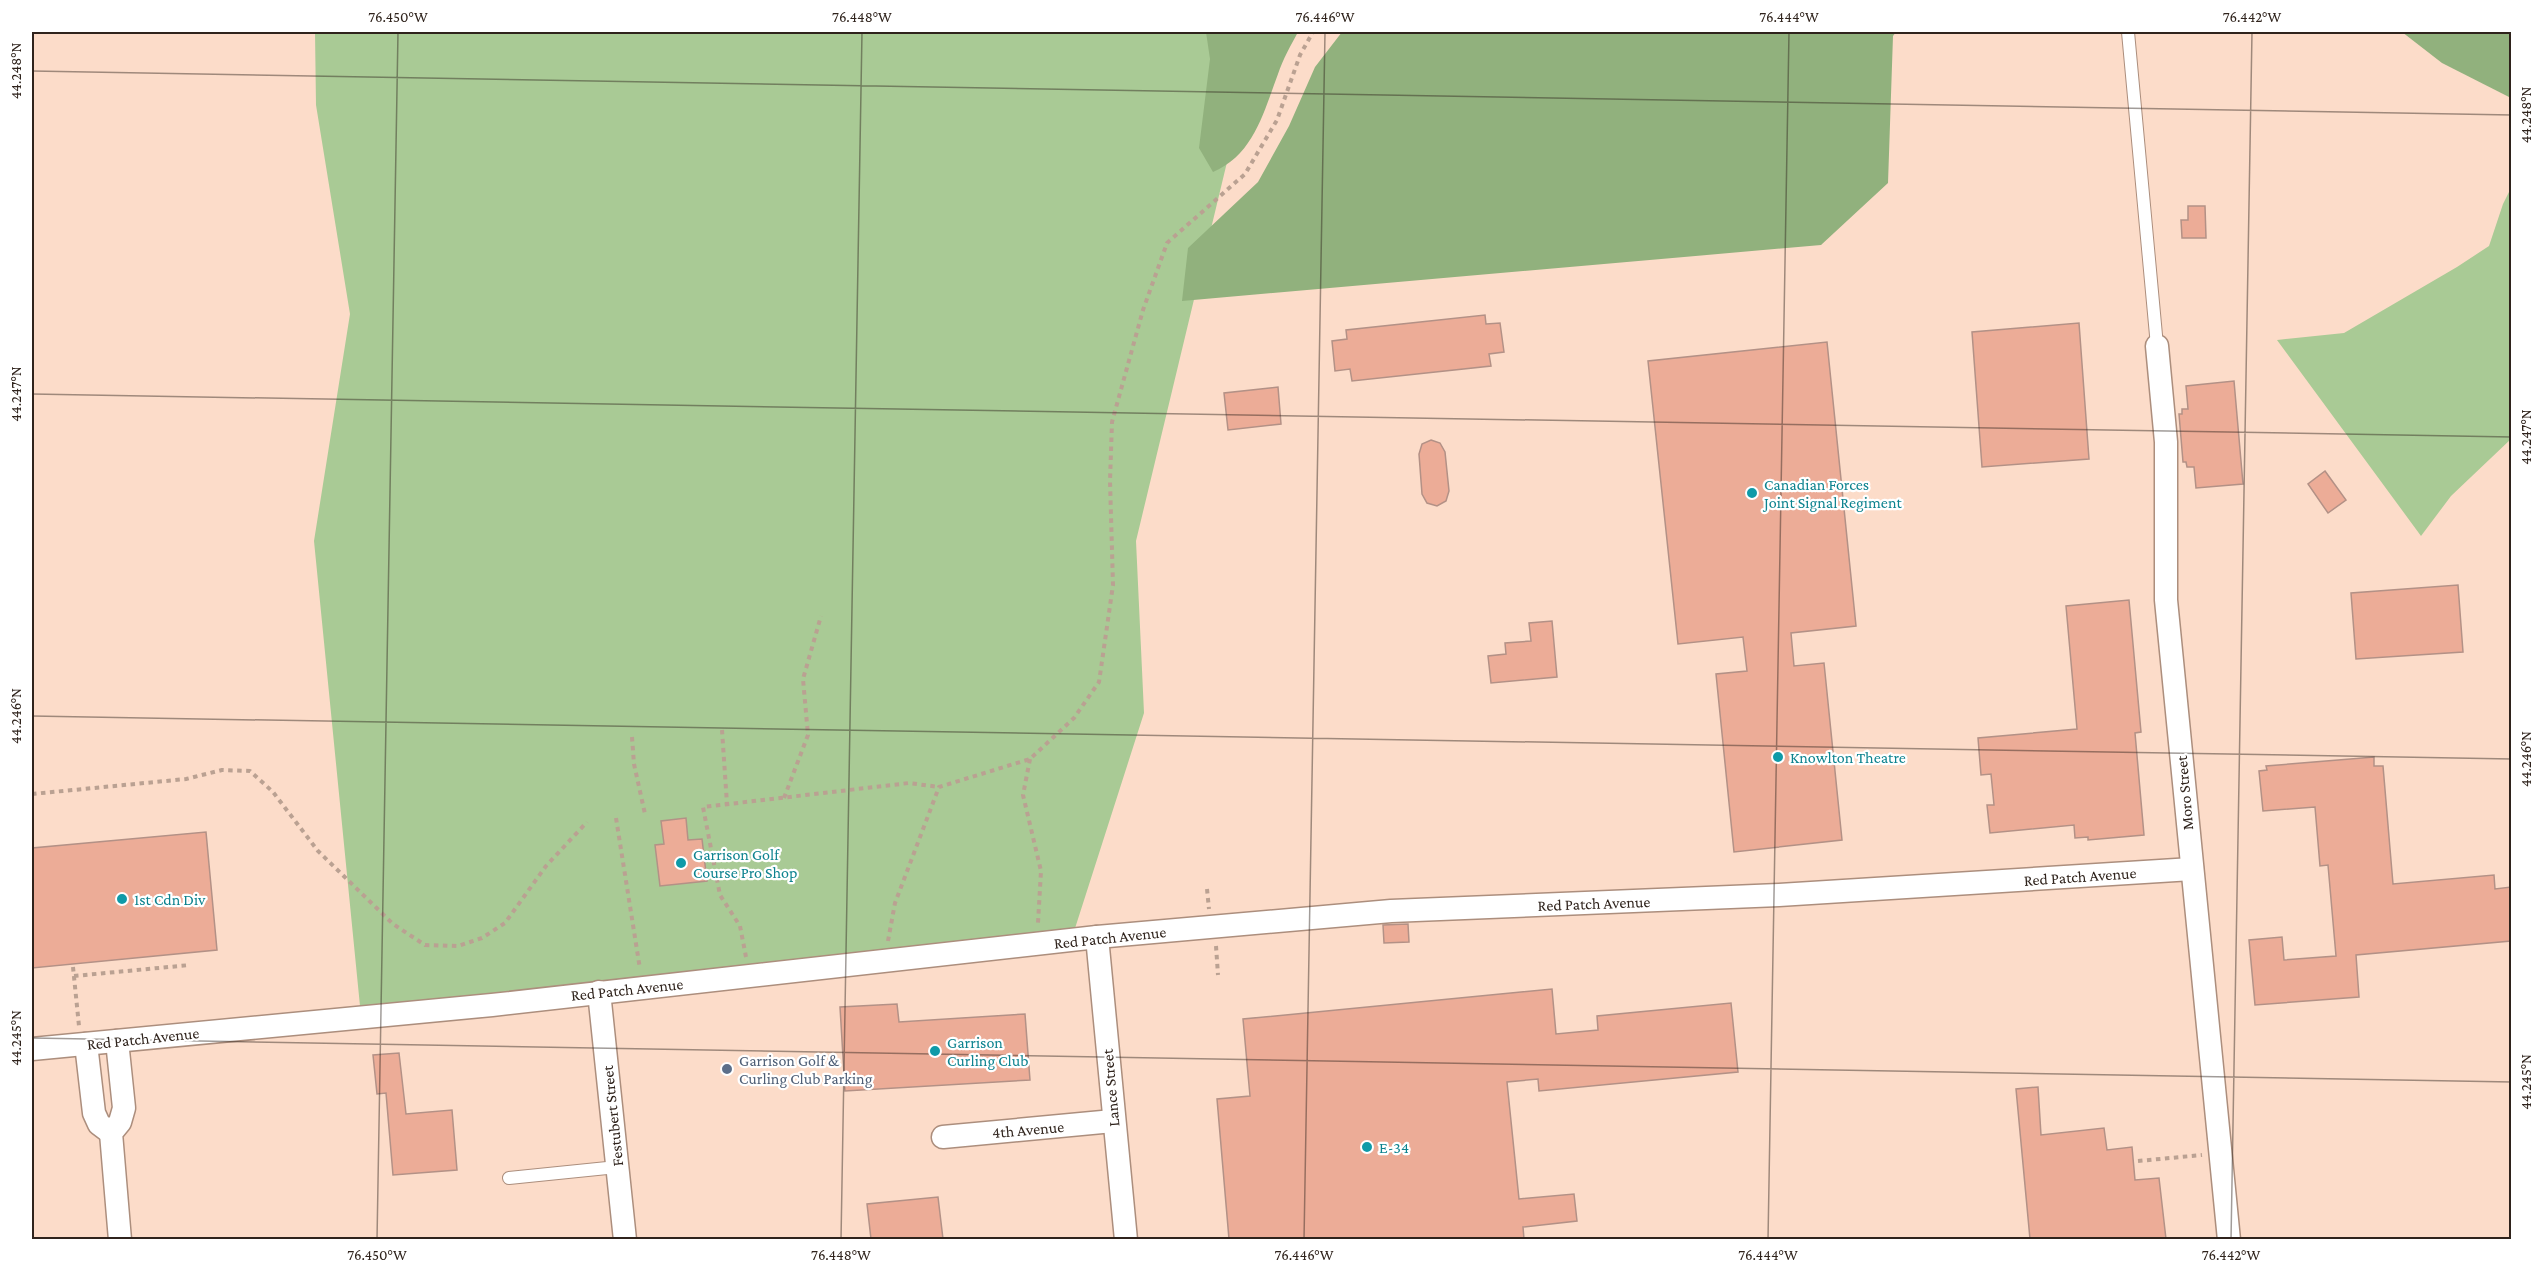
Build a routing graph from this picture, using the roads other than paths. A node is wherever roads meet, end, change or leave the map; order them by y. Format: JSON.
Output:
{"nodes":[{"id":1,"x":2128,"y":32,"type":"edge"},
{"id":2,"x":2157,"y":346,"type":"joint"},
{"id":3,"x":2192,"y":869,"type":"junction"},
{"id":4,"x":1098,"y":937,"type":"junction"},
{"id":5,"x":599,"y":992,"type":"junction"},
{"id":6,"x":117,"y":1041,"type":"junction"},
{"id":7,"x":84,"y":1044,"type":"junction"},
{"id":8,"x":32,"y":1049,"type":"edge"},
{"id":9,"x":1113,"y":1121,"type":"junction"},
{"id":10,"x":111,"y":1133,"type":"junction"},
{"id":11,"x":943,"y":1137,"type":"dead end"},
{"id":12,"x":617,"y":1167,"type":"junction"},
{"id":13,"x":509,"y":1178,"type":"dead end"},
{"id":14,"x":120,"y":1239,"type":"edge"},
{"id":15,"x":625,"y":1239,"type":"edge"},
{"id":16,"x":1126,"y":1239,"type":"edge"},
{"id":17,"x":2229,"y":1239,"type":"edge"}],
"edges":[{"from":1,"to":2,"type":"lane"},
{"from":2,"to":3,"type":"street","name":"Moro Street"},
{"from":3,"to":4,"type":"street","name":"Red Patch Avenue"},
{"from":3,"to":17,"type":"street","name":"Moro Street"},
{"from":4,"to":5,"type":"street","name":"Red Patch Avenue"},
{"from":4,"to":9,"type":"street","name":"Lance Street"},
{"from":5,"to":6,"type":"street","name":"Red Patch Avenue"},
{"from":5,"to":12,"type":"street","name":"Festubert Street"},
{"from":6,"to":7,"type":"street","name":"Red Patch Avenue"},
{"from":6,"to":10,"type":"street"},
{"from":7,"to":8,"type":"street","name":"Red Patch Avenue"},
{"from":7,"to":10,"type":"street"},
{"from":9,"to":11,"type":"street","name":"4th Avenue"},
{"from":9,"to":16,"type":"street","name":"Lance Street"},
{"from":10,"to":14,"type":"street"},
{"from":12,"to":13,"type":"lane"},
{"from":12,"to":15,"type":"street","name":"Festubert Street"}]}
